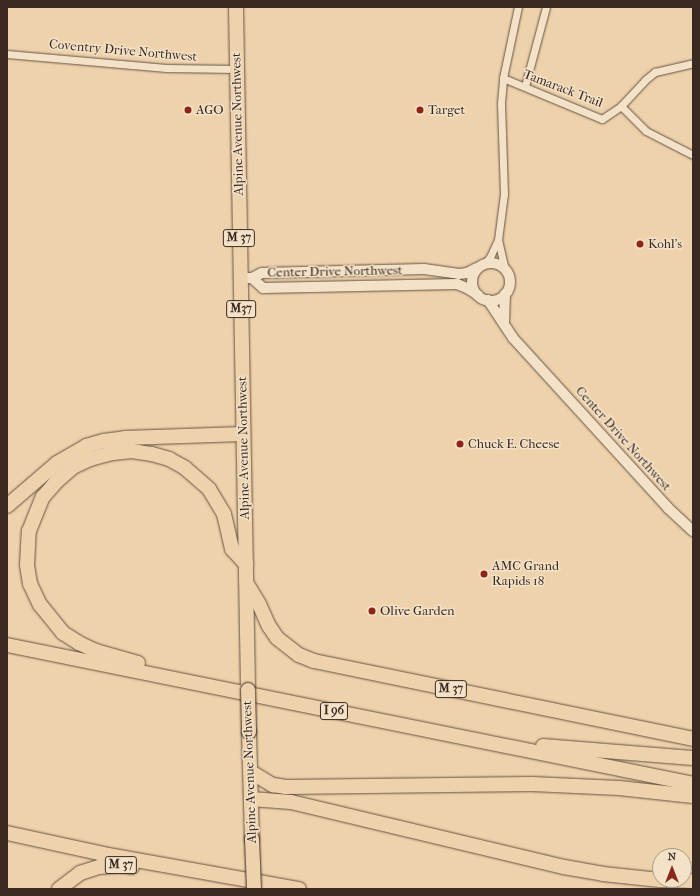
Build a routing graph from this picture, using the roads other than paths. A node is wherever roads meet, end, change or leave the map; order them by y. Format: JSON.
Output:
{"nodes":[{"id":1,"x":236,"y":7,"type":"edge"},
{"id":2,"x":518,"y":7,"type":"edge"},
{"id":3,"x":546,"y":7,"type":"edge"},
{"id":4,"x":7,"y":54,"type":"edge"},
{"id":5,"x":693,"y":63,"type":"edge"},
{"id":6,"x":238,"y":69,"type":"junction"},
{"id":7,"x":503,"y":78,"type":"junction"},
{"id":8,"x":525,"y":86,"type":"junction"},
{"id":9,"x":621,"y":106,"type":"junction"},
{"id":10,"x":693,"y":155,"type":"edge"},
{"id":11,"x":498,"y":240,"type":"junction"},
{"id":12,"x":480,"y":266,"type":"junction"},
{"id":13,"x":506,"y":270,"type":"junction"},
{"id":14,"x":246,"y":278,"type":"junction"},
{"id":15,"x":505,"y":294,"type":"junction"},
{"id":16,"x":478,"y":295,"type":"junction"},
{"id":17,"x":488,"y":300,"type":"junction"},
{"id":18,"x":504,"y":324,"type":"junction"},
{"id":19,"x":241,"y":340,"type":"joint"},
{"id":20,"x":243,"y":434,"type":"junction"},
{"id":21,"x":7,"y":506,"type":"edge"},
{"id":22,"x":693,"y":531,"type":"edge"},
{"id":23,"x":246,"y":564,"type":"junction"},
{"id":24,"x":247,"y":584,"type":"junction"},
{"id":25,"x":7,"y":645,"type":"edge"},
{"id":26,"x":191,"y":682,"type":"junction"},
{"id":27,"x":693,"y":739,"type":"edge"},
{"id":28,"x":477,"y":740,"type":"junction"},
{"id":29,"x":693,"y":758,"type":"edge"},
{"id":30,"x":251,"y":772,"type":"junction"},
{"id":31,"x":693,"y":784,"type":"edge"},
{"id":32,"x":693,"y":796,"type":"edge"},
{"id":33,"x":251,"y":798,"type":"junction"},
{"id":34,"x":271,"y":799,"type":"junction"},
{"id":35,"x":7,"y":833,"type":"edge"},
{"id":36,"x":178,"y":867,"type":"junction"},
{"id":37,"x":652,"y":879,"type":"edge"},
{"id":38,"x":59,"y":889,"type":"edge"},
{"id":39,"x":254,"y":889,"type":"edge"},
{"id":40,"x":299,"y":889,"type":"edge"}],
"edges":[{"from":1,"to":6,"type":"highway","name":"Alpine Avenue Northwest","number":"M 37"},
{"from":2,"to":7,"type":"street"},
{"from":3,"to":8,"type":"street"},
{"from":4,"to":6,"type":"street","name":"Coventry Drive Northwest"},
{"from":5,"to":9,"type":"street","name":"Tamarack Trail"},
{"from":6,"to":14,"type":"highway","name":"Alpine Avenue Northwest","number":"M 37"},
{"from":7,"to":8,"type":"street","name":"Tamarack Trail"},
{"from":7,"to":11,"type":"street"},
{"from":8,"to":9,"type":"street","name":"Tamarack Trail"},
{"from":9,"to":10,"type":"street"},
{"from":11,"to":12,"type":"street"},
{"from":11,"to":13,"type":"street"},
{"from":12,"to":13,"type":"street"},
{"from":12,"to":14,"type":"street","name":"Center Drive Northwest"},
{"from":12,"to":16,"type":"street"},
{"from":13,"to":15,"type":"street"},
{"from":14,"to":16,"type":"street","name":"Center Drive Northwest"},
{"from":14,"to":19,"type":"highway","name":"Alpine Avenue Northwest","number":"M37"},
{"from":15,"to":17,"type":"street"},
{"from":15,"to":18,"type":"street"},
{"from":16,"to":17,"type":"street"},
{"from":17,"to":18,"type":"street","name":"Center Drive Northwest"},
{"from":18,"to":22,"type":"street","name":"Center Drive Northwest"},
{"from":19,"to":20,"type":"highway","name":"Alpine Avenue Northwest","number":"M 37"},
{"from":20,"to":21,"type":"highway"},
{"from":20,"to":23,"type":"highway","name":"Alpine Avenue Northwest","number":"M 37"},
{"from":23,"to":24,"type":"highway","name":"Alpine Avenue Northwest","number":"M 37"},
{"from":23,"to":26,"type":"highway"},
{"from":24,"to":27,"type":"highway","number":"M 37"},
{"from":24,"to":30,"type":"highway","name":"Alpine Avenue Northwest","number":"M 37","bridge":true},
{"from":25,"to":26,"type":"highway","number":"I 96"},
{"from":26,"to":28,"type":"highway","number":"I 96"},
{"from":28,"to":29,"type":"highway","number":"I 96"},
{"from":28,"to":31,"type":"highway"},
{"from":30,"to":32,"type":"highway"},
{"from":30,"to":33,"type":"highway","name":"Alpine Avenue Northwest","number":"M 37"},
{"from":30,"to":34,"type":"highway"},
{"from":33,"to":34,"type":"highway"},
{"from":33,"to":39,"type":"highway","name":"Alpine Avenue Northwest","number":"M 37","bridge":true},
{"from":34,"to":37,"type":"highway"},
{"from":35,"to":36,"type":"highway"},
{"from":36,"to":38,"type":"highway","number":"M 37"},
{"from":36,"to":40,"type":"highway"}]}
